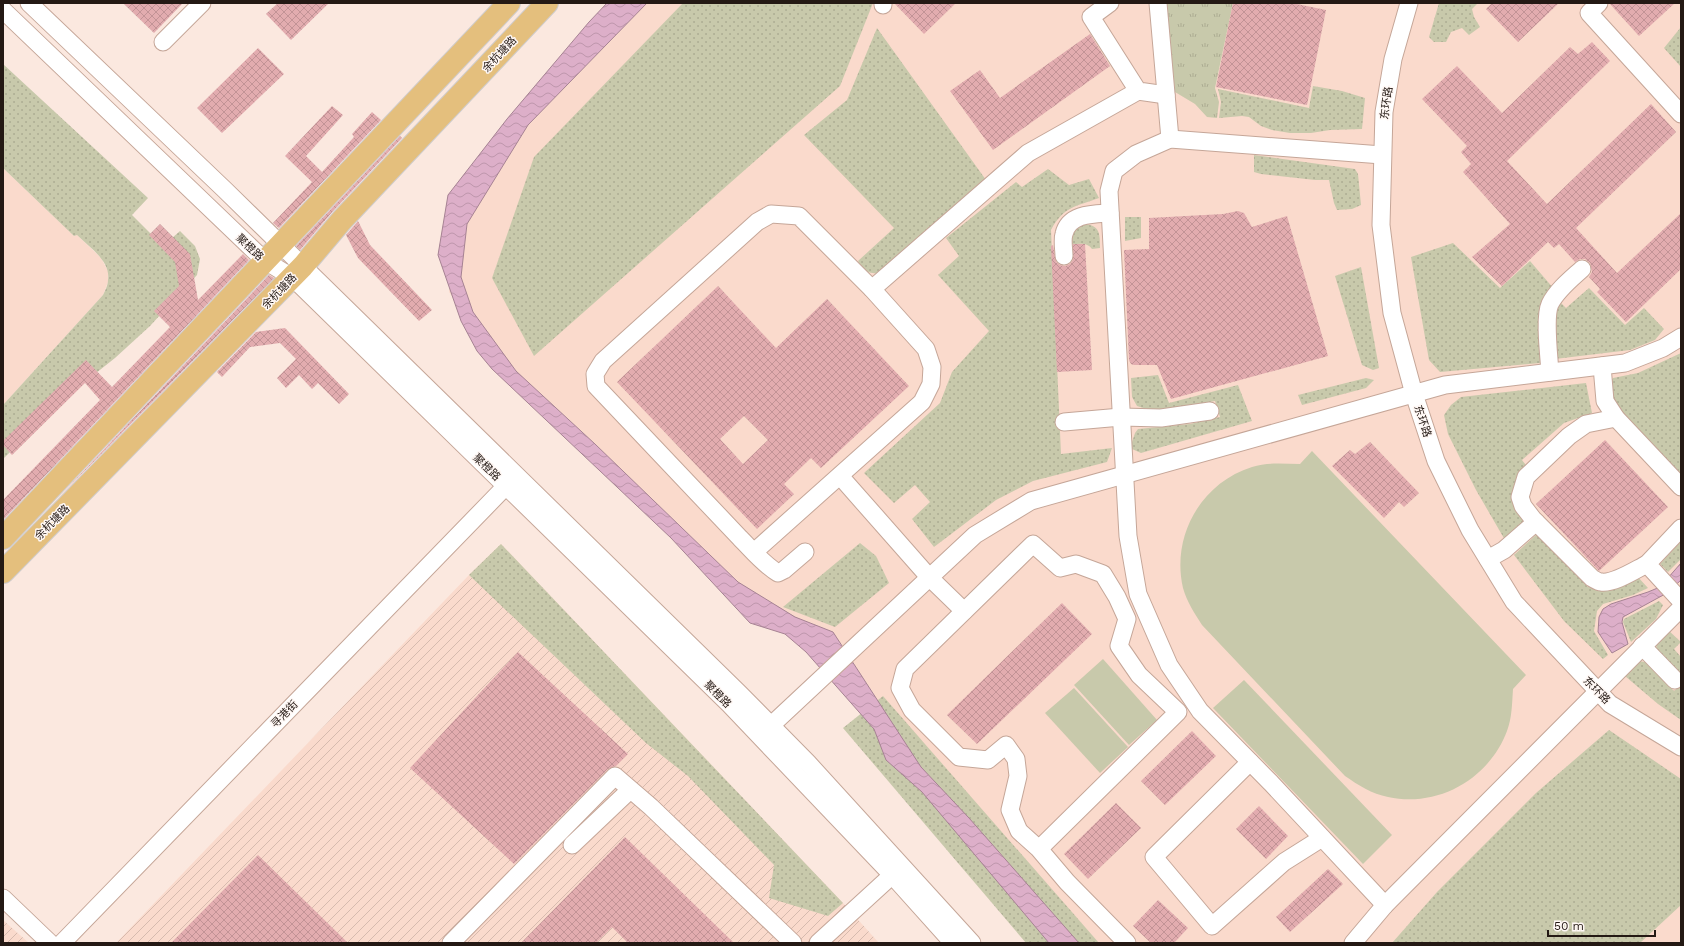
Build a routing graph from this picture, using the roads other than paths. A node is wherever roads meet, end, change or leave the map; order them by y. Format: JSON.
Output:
{"nodes":[{"id":1,"x":29,"y":3,"type":"edge"},
{"id":2,"x":202,"y":3,"type":"edge"},
{"id":3,"x":509,"y":3,"type":"edge"},
{"id":4,"x":547,"y":3,"type":"edge"},
{"id":5,"x":1110,"y":3,"type":"edge"},
{"id":6,"x":1158,"y":3,"type":"edge"},
{"id":7,"x":1409,"y":3,"type":"edge"},
{"id":8,"x":1599,"y":3,"type":"edge"},
{"id":9,"x":3,"y":10,"type":"edge"},
{"id":10,"x":163,"y":42,"type":"dead end"},
{"id":11,"x":1138,"y":91,"type":"junction"},
{"id":12,"x":1166,"y":95,"type":"junction"},
{"id":13,"x":1681,"y":114,"type":"edge"},
{"id":14,"x":1170,"y":139,"type":"junction"},
{"id":15,"x":1382,"y":154,"type":"junction"},
{"id":16,"x":1110,"y":214,"type":"junction"},
{"id":17,"x":280,"y":244,"type":"junction"},
{"id":18,"x":1064,"y":256,"type":"dead end"},
{"id":19,"x":264,"y":260,"type":"junction"},
{"id":20,"x":1582,"y":269,"type":"dead end"},
{"id":21,"x":298,"y":272,"type":"junction"},
{"id":22,"x":872,"y":289,"type":"junction"},
{"id":23,"x":1681,"y":337,"type":"edge"},
{"id":24,"x":1602,"y":366,"type":"junction"},
{"id":25,"x":1550,"y":372,"type":"junction"},
{"id":26,"x":1414,"y":394,"type":"junction"},
{"id":27,"x":1210,"y":411,"type":"dead end"},
{"id":28,"x":1121,"y":418,"type":"junction"},
{"id":29,"x":1616,"y":418,"type":"junction"},
{"id":30,"x":1064,"y":422,"type":"dead end"},
{"id":31,"x":1125,"y":474,"type":"junction"},
{"id":32,"x":840,"y":476,"type":"junction"},
{"id":33,"x":506,"y":486,"type":"junction"},
{"id":34,"x":1681,"y":487,"type":"edge"},
{"id":35,"x":1536,"y":522,"type":"junction"},
{"id":36,"x":1681,"y":528,"type":"edge"},
{"id":37,"x":3,"y":538,"type":"edge"},
{"id":38,"x":754,"y":552,"type":"junction"},
{"id":39,"x":805,"y":552,"type":"dead end"},
{"id":40,"x":1488,"y":559,"type":"junction"},
{"id":41,"x":1646,"y":564,"type":"junction"},
{"id":42,"x":3,"y":572,"type":"edge"},
{"id":43,"x":929,"y":577,"type":"junction"},
{"id":44,"x":1138,"y":594,"type":"junction"},
{"id":45,"x":1119,"y":601,"type":"junction"},
{"id":46,"x":1681,"y":601,"type":"edge"},
{"id":47,"x":1681,"y":608,"type":"edge"},
{"id":48,"x":964,"y":611,"type":"junction"},
{"id":49,"x":1642,"y":646,"type":"junction"},
{"id":50,"x":1675,"y":680,"type":"dead end"},
{"id":51,"x":1597,"y":691,"type":"junction"},
{"id":52,"x":1194,"y":703,"type":"junction"},
{"id":53,"x":1178,"y":712,"type":"junction"},
{"id":54,"x":765,"y":731,"type":"junction"},
{"id":55,"x":1681,"y":748,"type":"edge"},
{"id":56,"x":1250,"y":762,"type":"junction"},
{"id":57,"x":630,"y":790,"type":"junction"},
{"id":58,"x":1322,"y":838,"type":"junction"},
{"id":59,"x":572,"y":845,"type":"dead end"},
{"id":60,"x":1040,"y":848,"type":"junction"},
{"id":61,"x":897,"y":871,"type":"junction"},
{"id":62,"x":3,"y":898,"type":"edge"},
{"id":63,"x":1385,"y":905,"type":"junction"},
{"id":64,"x":50,"y":943,"type":"edge"},
{"id":65,"x":62,"y":943,"type":"edge"},
{"id":66,"x":451,"y":943,"type":"edge"},
{"id":67,"x":794,"y":943,"type":"edge"},
{"id":68,"x":818,"y":943,"type":"edge"},
{"id":69,"x":953,"y":943,"type":"edge"},
{"id":70,"x":972,"y":943,"type":"edge"},
{"id":71,"x":1127,"y":943,"type":"edge"},
{"id":72,"x":1353,"y":943,"type":"edge"}],
"edges":[{"from":1,"to":17,"type":"street","name":"聚橙路"},
{"from":2,"to":10,"type":"street"},
{"from":3,"to":17,"type":"main road"},
{"from":4,"to":21,"type":"main road","name":"余杭塘路"},
{"from":5,"to":11,"type":"street"},
{"from":6,"to":12,"type":"street"},
{"from":7,"to":15,"type":"street","name":"东环路"},
{"from":8,"to":13,"type":"street"},
{"from":9,"to":19,"type":"street","name":"聚橙路"},
{"from":11,"to":12,"type":"street"},
{"from":11,"to":22,"type":"street"},
{"from":12,"to":14,"type":"street"},
{"from":14,"to":15,"type":"street"},
{"from":14,"to":16,"type":"street"},
{"from":15,"to":26,"type":"street","name":"东环路"},
{"from":16,"to":18,"type":"street"},
{"from":16,"to":28,"type":"street"},
{"from":17,"to":19,"type":"main road"},
{"from":17,"to":21,"type":"street","name":"聚橙路"},
{"from":19,"to":21,"type":"street","name":"聚橙路"},
{"from":19,"to":37,"type":"main road"},
{"from":20,"to":25,"type":"street"},
{"from":21,"to":33,"type":"street","name":"聚橙路"},
{"from":21,"to":42,"type":"main road","name":"余杭塘路"},
{"from":21,"to":54,"type":"street","name":"聚橙路"},
{"from":22,"to":32,"type":"street"},
{"from":22,"to":38,"type":"street"},
{"from":23,"to":24,"type":"street"},
{"from":24,"to":25,"type":"street"},
{"from":24,"to":29,"type":"street"},
{"from":25,"to":26,"type":"street"},
{"from":26,"to":31,"type":"street"},
{"from":26,"to":40,"type":"street","name":"东环路"},
{"from":27,"to":28,"type":"street"},
{"from":28,"to":30,"type":"street"},
{"from":28,"to":31,"type":"street"},
{"from":29,"to":34,"type":"street"},
{"from":29,"to":35,"type":"street"},
{"from":31,"to":43,"type":"street"},
{"from":31,"to":44,"type":"street"},
{"from":32,"to":38,"type":"street"},
{"from":32,"to":43,"type":"street"},
{"from":33,"to":54,"type":"street","name":"聚橙路"},
{"from":33,"to":65,"type":"street","name":"寻港街"},
{"from":35,"to":40,"type":"street"},
{"from":35,"to":41,"type":"street"},
{"from":36,"to":41,"type":"street"},
{"from":38,"to":39,"type":"street"},
{"from":40,"to":51,"type":"street","name":"东环路"},
{"from":41,"to":46,"type":"street"},
{"from":43,"to":48,"type":"street"},
{"from":43,"to":54,"type":"street"},
{"from":44,"to":45,"type":"street"},
{"from":44,"to":52,"type":"street"},
{"from":45,"to":48,"type":"street"},
{"from":45,"to":53,"type":"street"},
{"from":47,"to":49,"type":"street"},
{"from":48,"to":60,"type":"street"},
{"from":49,"to":50,"type":"street"},
{"from":49,"to":51,"type":"street"},
{"from":51,"to":55,"type":"street","name":"东环路"},
{"from":51,"to":63,"type":"street"},
{"from":52,"to":53,"type":"street"},
{"from":52,"to":56,"type":"street"},
{"from":53,"to":60,"type":"street"},
{"from":54,"to":61,"type":"street","name":"聚橙路"},
{"from":56,"to":58,"type":"street"},
{"from":56,"to":58,"type":"street"},
{"from":57,"to":59,"type":"street"},
{"from":57,"to":66,"type":"street"},
{"from":57,"to":67,"type":"street"},
{"from":58,"to":63,"type":"street"},
{"from":60,"to":71,"type":"street"},
{"from":61,"to":68,"type":"street"},
{"from":61,"to":69,"type":"street","name":"聚橙路"},
{"from":61,"to":70,"type":"street","name":"聚橙路"},
{"from":62,"to":64,"type":"street"},
{"from":63,"to":72,"type":"street"}]}
